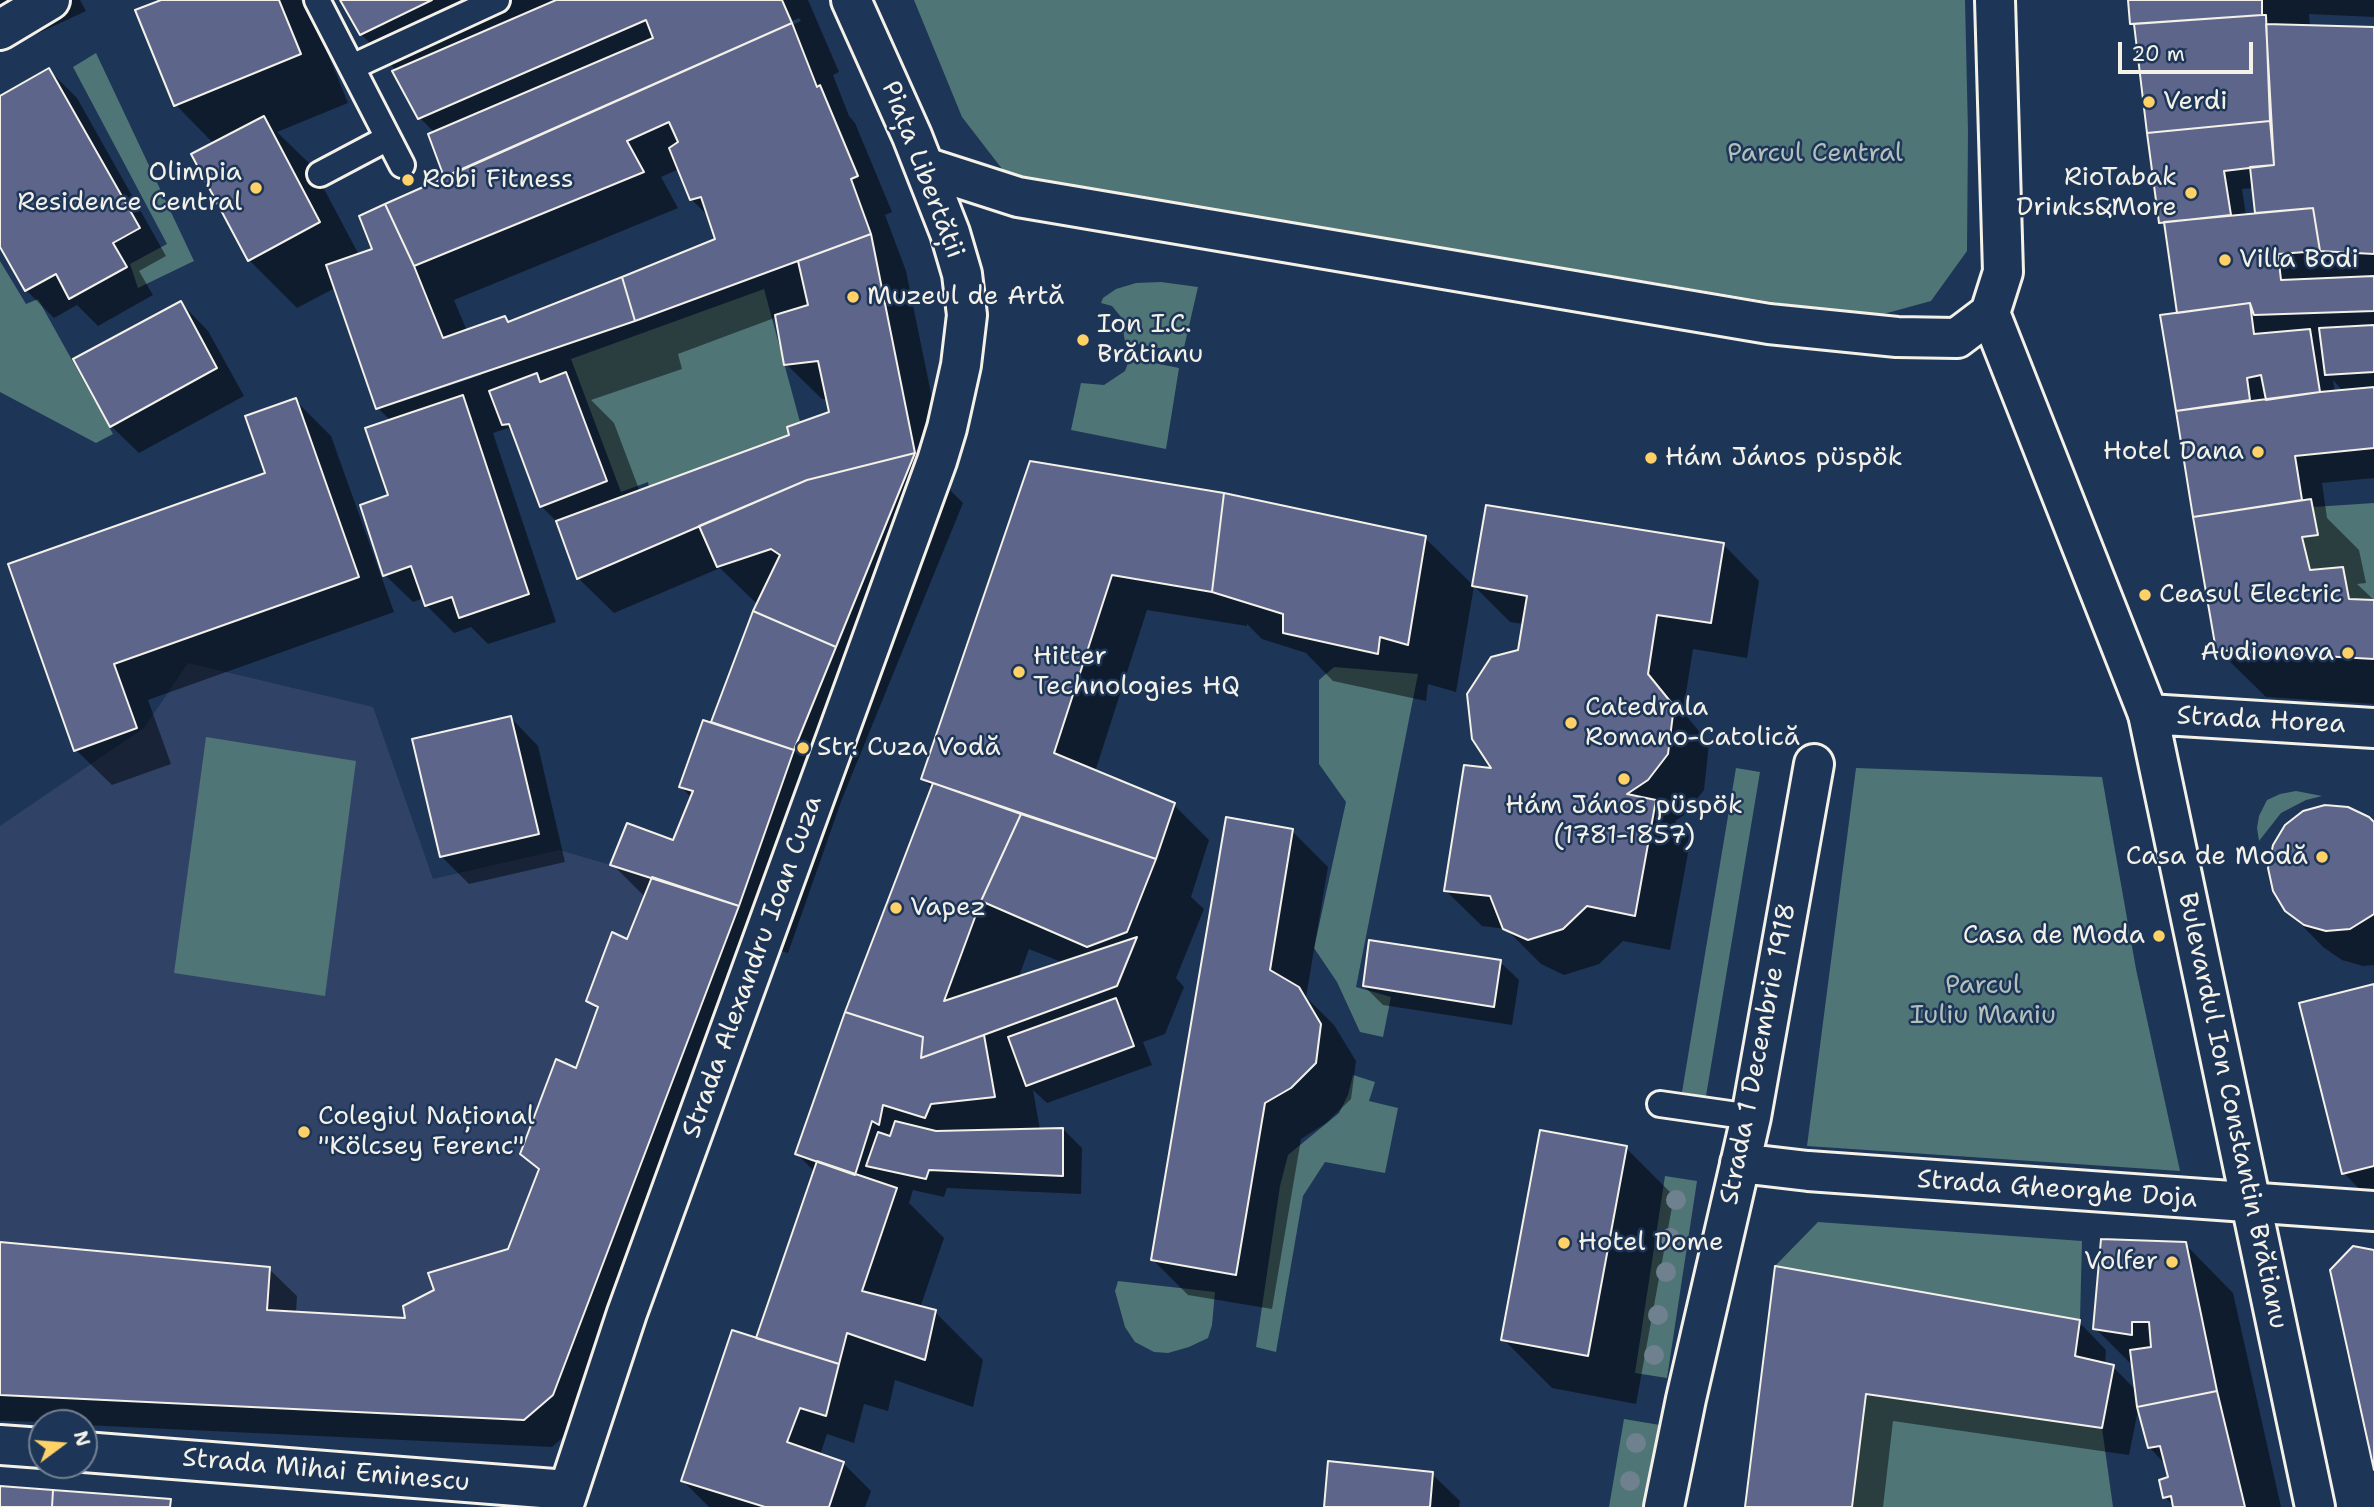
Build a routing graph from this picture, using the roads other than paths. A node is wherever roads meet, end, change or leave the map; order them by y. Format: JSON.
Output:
{"nodes":[{"id":1,"x":50,"y":0,"type":"edge"},
{"id":2,"x":317,"y":0,"type":"edge"},
{"id":3,"x":497,"y":0,"type":"edge"},
{"id":4,"x":851,"y":0,"type":"edge"},
{"id":5,"x":1995,"y":0,"type":"edge"},
{"id":6,"x":0,"y":30,"type":"edge"},
{"id":7,"x":352,"y":67,"type":"junction"},
{"id":8,"x":388,"y":138,"type":"junction"},
{"id":9,"x":402,"y":165,"type":"dead end"},
{"id":10,"x":925,"y":167,"type":"junction"},
{"id":11,"x":320,"y":174,"type":"dead end"},
{"id":12,"x":1990,"y":313,"type":"junction"},
{"id":13,"x":947,"y":428,"type":"joint"},
{"id":14,"x":2148,"y":714,"type":"junction"},
{"id":15,"x":2374,"y":728,"type":"edge"},
{"id":16,"x":1814,"y":764,"type":"dead end"},
{"id":17,"x":1660,"y":1104,"type":"dead end"},
{"id":18,"x":1751,"y":1117,"type":"junction"},
{"id":19,"x":1740,"y":1163,"type":"junction"},
{"id":20,"x":2251,"y":1204,"type":"junction"},
{"id":21,"x":2374,"y":1211,"type":"edge"},
{"id":22,"x":0,"y":1445,"type":"edge"},
{"id":23,"x":28,"y":1447,"type":"edge"},
{"id":24,"x":98,"y":1453,"type":"edge"},
{"id":25,"x":565,"y":1499,"type":"edge"},
{"id":26,"x":1664,"y":1507,"type":"edge"},
{"id":27,"x":2315,"y":1507,"type":"edge"}],
"edges":[{"from":1,"to":6,"type":"street"},
{"from":2,"to":7,"type":"lane"},
{"from":3,"to":7,"type":"lane"},
{"from":4,"to":10,"type":"street","name":"Piața Libertății"},
{"from":5,"to":12,"type":"street"},
{"from":7,"to":8,"type":"lane"},
{"from":8,"to":9,"type":"lane"},
{"from":8,"to":11,"type":"lane"},
{"from":10,"to":12,"type":"street"},
{"from":10,"to":13,"type":"street","name":"Piața Libertății"},
{"from":12,"to":14,"type":"street","name":"Bulevardul Ion Constantin Brătianu"},
{"from":13,"to":25,"type":"street","name":"Strada Alexandru Ioan Cuza"},
{"from":14,"to":15,"type":"street","name":"Strada Horea"},
{"from":14,"to":20,"type":"street","name":"Bulevardul Ion Constantin Brătianu"},
{"from":16,"to":18,"type":"street","name":"Strada 1 Decembrie 1918"},
{"from":17,"to":18,"type":"lane"},
{"from":18,"to":19,"type":"street","name":"Strada 1 Decembrie 1918"},
{"from":19,"to":20,"type":"street","name":"Strada Gheorghe Doja"},
{"from":19,"to":26,"type":"street","name":"Strada 1 Decembrie 1918"},
{"from":20,"to":21,"type":"street","name":"Strada Gheorghe Doja"},
{"from":20,"to":27,"type":"street","name":"Bulevardul Ion Constantin Brătianu"},
{"from":22,"to":23,"type":"street"},
{"from":24,"to":25,"type":"street","name":"Strada Mihai Eminescu"}]}
